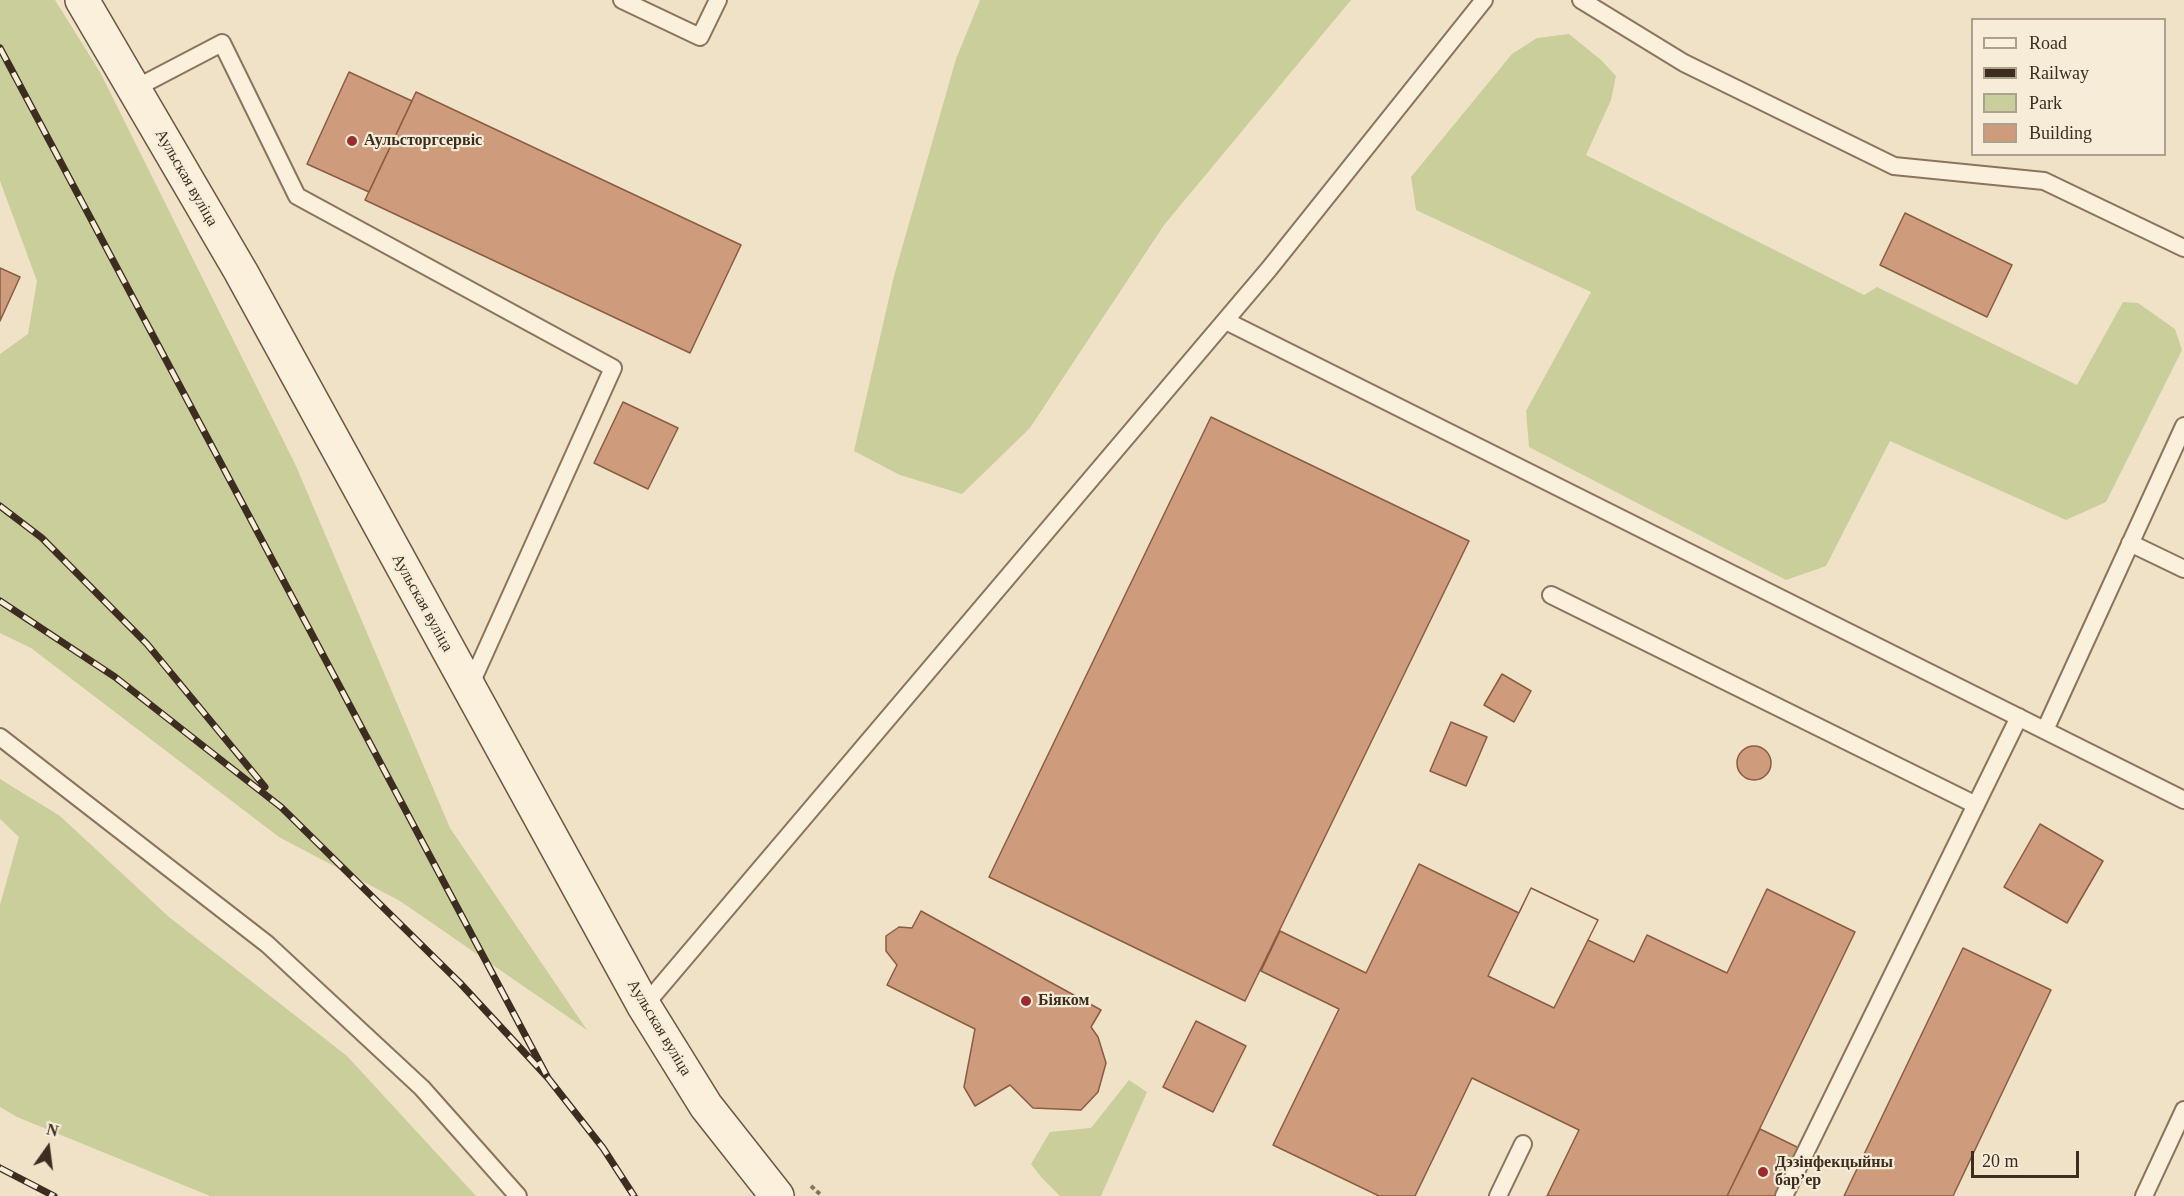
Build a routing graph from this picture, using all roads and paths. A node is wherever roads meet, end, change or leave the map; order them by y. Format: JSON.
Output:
{"nodes":[{"id":1,"x":82,"y":0,"type":"edge"},
{"id":2,"x":622,"y":0,"type":"edge"},
{"id":3,"x":718,"y":0,"type":"edge"},
{"id":4,"x":1484,"y":0,"type":"edge"},
{"id":5,"x":1581,"y":0,"type":"edge"},
{"id":6,"x":134,"y":89,"type":"junction"},
{"id":7,"x":2184,"y":248,"type":"edge"},
{"id":8,"x":1226,"y":321,"type":"junction"},
{"id":9,"x":2184,"y":426,"type":"edge"},
{"id":10,"x":2130,"y":543,"type":"junction"},
{"id":11,"x":2184,"y":569,"type":"edge"},
{"id":12,"x":1551,"y":595,"type":"dead end"},
{"id":13,"x":469,"y":688,"type":"junction"},
{"id":14,"x":2019,"y":717,"type":"junction"},
{"id":15,"x":2045,"y":730,"type":"junction"},
{"id":16,"x":0,"y":737,"type":"edge"},
{"id":17,"x":2184,"y":800,"type":"edge"},
{"id":18,"x":1976,"y":805,"type":"junction"},
{"id":19,"x":644,"y":1006,"type":"junction"},
{"id":20,"x":2184,"y":1110,"type":"edge"},
{"id":21,"x":1523,"y":1144,"type":"dead end"},
{"id":22,"x":518,"y":1196,"type":"edge"},
{"id":23,"x":777,"y":1196,"type":"edge"},
{"id":24,"x":1498,"y":1196,"type":"edge"},
{"id":25,"x":1784,"y":1196,"type":"edge"},
{"id":26,"x":2144,"y":1196,"type":"edge"}],
"edges":[{"from":1,"to":6,"type":"street","name":"Аульская вуліца"},
{"from":2,"to":3,"type":"lane"},
{"from":4,"to":8,"type":"lane"},
{"from":5,"to":7,"type":"lane"},
{"from":6,"to":13,"type":"street","name":"Аульская вуліца"},
{"from":6,"to":13,"type":"lane"},
{"from":8,"to":14,"type":"lane"},
{"from":8,"to":19,"type":"lane"},
{"from":9,"to":10,"type":"lane"},
{"from":10,"to":11,"type":"lane"},
{"from":10,"to":15,"type":"lane"},
{"from":12,"to":18,"type":"lane"},
{"from":13,"to":19,"type":"street","name":"Аульская вуліца"},
{"from":14,"to":15,"type":"lane"},
{"from":14,"to":18,"type":"lane"},
{"from":15,"to":17,"type":"lane"},
{"from":16,"to":22,"type":"lane"},
{"from":18,"to":25,"type":"lane"},
{"from":19,"to":23,"type":"street","name":"Аульская вуліца"},
{"from":20,"to":26,"type":"lane"},
{"from":21,"to":24,"type":"lane"}]}
